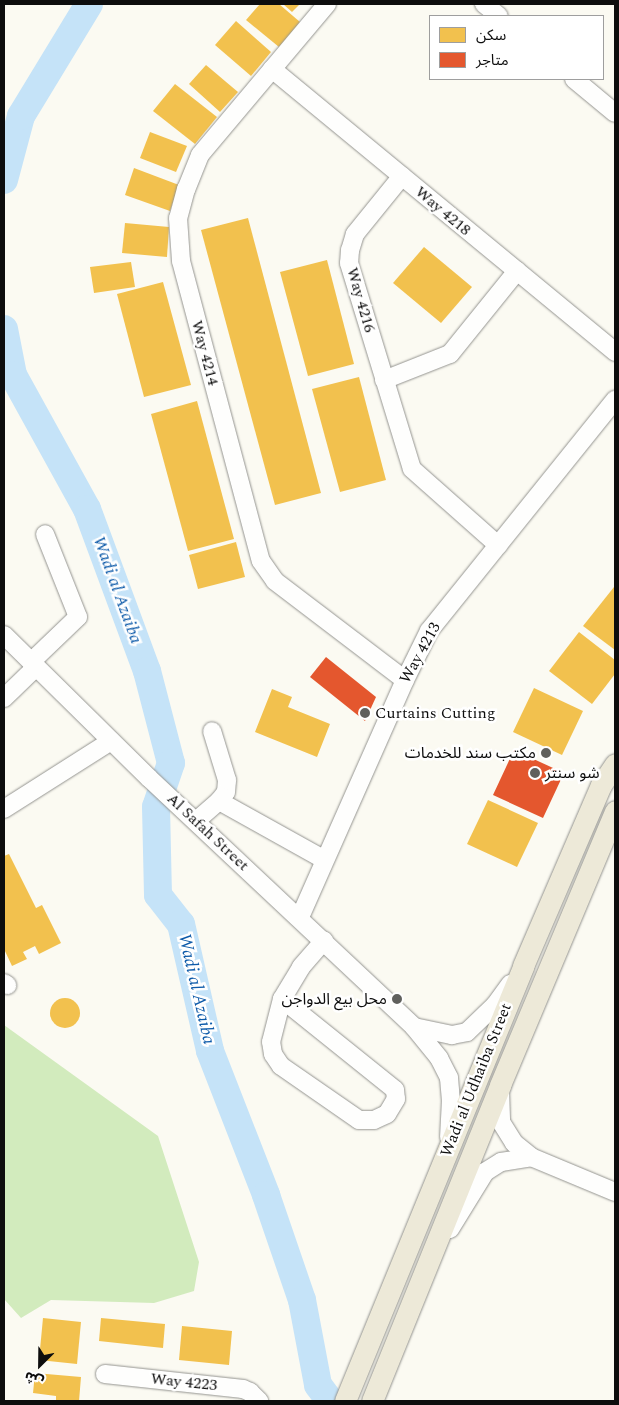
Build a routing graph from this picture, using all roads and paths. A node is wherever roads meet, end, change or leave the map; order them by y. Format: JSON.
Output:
{"nodes":[{"id":1,"x":327,"y":4,"type":"edge"},
{"id":2,"x":484,"y":4,"type":"edge"},
{"id":3,"x":498,"y":15,"type":"edge"},
{"id":4,"x":272,"y":69,"type":"junction"},
{"id":5,"x":575,"y":80,"type":"edge"},
{"id":6,"x":615,"y":113,"type":"edge"},
{"id":7,"x":402,"y":176,"type":"junction"},
{"id":8,"x":517,"y":271,"type":"junction"},
{"id":9,"x":615,"y":352,"type":"edge"},
{"id":10,"x":384,"y":380,"type":"junction"},
{"id":11,"x":615,"y":400,"type":"edge"},
{"id":12,"x":45,"y":534,"type":"dead end"},
{"id":13,"x":498,"y":545,"type":"junction"},
{"id":14,"x":7,"y":644,"type":"edge"},
{"id":15,"x":33,"y":665,"type":"junction"},
{"id":16,"x":405,"y":680,"type":"junction"},
{"id":17,"x":4,"y":698,"type":"edge"},
{"id":18,"x":212,"y":731,"type":"dead end"},
{"id":19,"x":111,"y":741,"type":"junction"},
{"id":20,"x":615,"y":764,"type":"edge"},
{"id":21,"x":219,"y":801,"type":"junction"},
{"id":22,"x":4,"y":809,"type":"edge"},
{"id":23,"x":615,"y":810,"type":"edge"},
{"id":24,"x":190,"y":815,"type":"junction"},
{"id":25,"x":325,"y":860,"type":"junction"},
{"id":26,"x":300,"y":918,"type":"junction"},
{"id":27,"x":324,"y":941,"type":"junction"},
{"id":28,"x":523,"y":966,"type":"junction"},
{"id":29,"x":282,"y":999,"type":"junction"},
{"id":30,"x":414,"y":1027,"type":"junction"},
{"id":31,"x":500,"y":1085,"type":"junction"},
{"id":32,"x":446,"y":1153,"type":"junction"},
{"id":33,"x":531,"y":1157,"type":"junction"},
{"id":34,"x":615,"y":1192,"type":"edge"},
{"id":35,"x":426,"y":1269,"type":"junction"},
{"id":36,"x":105,"y":1374,"type":"dead end"},
{"id":37,"x":258,"y":1401,"type":"edge"},
{"id":38,"x":345,"y":1401,"type":"edge"},
{"id":39,"x":372,"y":1401,"type":"edge"}],
"edges":[{"from":1,"to":4,"type":"street","name":"Way 4214"},
{"from":2,"to":3,"type":"street"},
{"from":4,"to":7,"type":"street","name":"Way 4218"},
{"from":4,"to":16,"type":"street","name":"Way 4214"},
{"from":5,"to":6,"type":"street"},
{"from":7,"to":8,"type":"street","name":"Way 4218"},
{"from":7,"to":10,"type":"street","name":"Way 4216"},
{"from":8,"to":9,"type":"street","name":"Way 4218"},
{"from":8,"to":10,"type":"street"},
{"from":10,"to":13,"type":"street","name":"Way 4216"},
{"from":11,"to":13,"type":"street","name":"Way 4213"},
{"from":12,"to":15,"type":"street"},
{"from":13,"to":16,"type":"street","name":"Way 4213"},
{"from":14,"to":15,"type":"street","name":"Al Safah Street"},
{"from":15,"to":17,"type":"street"},
{"from":15,"to":19,"type":"street","name":"Al Safah Street"},
{"from":16,"to":25,"type":"street","name":"Way 4213"},
{"from":18,"to":21,"type":"street"},
{"from":19,"to":22,"type":"street"},
{"from":19,"to":24,"type":"street","name":"Al Safah Street"},
{"from":20,"to":28,"type":"main road","name":"Wadi al Udhaiba Street"},
{"from":21,"to":24,"type":"street"},
{"from":21,"to":25,"type":"street"},
{"from":23,"to":31,"type":"main road","name":"Wadi al Udhaiba Street"},
{"from":24,"to":26,"type":"street","name":"Al Safah Street"},
{"from":25,"to":26,"type":"street","name":"Way 4213"},
{"from":26,"to":27,"type":"street","name":"Al Safah Street"},
{"from":27,"to":29,"type":"street"},
{"from":27,"to":30,"type":"street","name":"Al Safah Street"},
{"from":28,"to":30,"type":"street","name":"Al Safah Street"},
{"from":28,"to":32,"type":"main road","name":"Wadi al Udhaiba Street"},
{"from":29,"to":29,"type":"street"},
{"from":30,"to":32,"type":"street","name":"Al Safah Street"},
{"from":31,"to":33,"type":"street"},
{"from":31,"to":35,"type":"main road","name":"Wadi al Udhaiba Street"},
{"from":32,"to":38,"type":"main road","name":"Wadi al Udhaiba Street"},
{"from":33,"to":34,"type":"street"},
{"from":33,"to":35,"type":"street"},
{"from":35,"to":39,"type":"main road","name":"Wadi al Udhaiba Street"},
{"from":36,"to":37,"type":"street","name":"Way 4223"}]}
